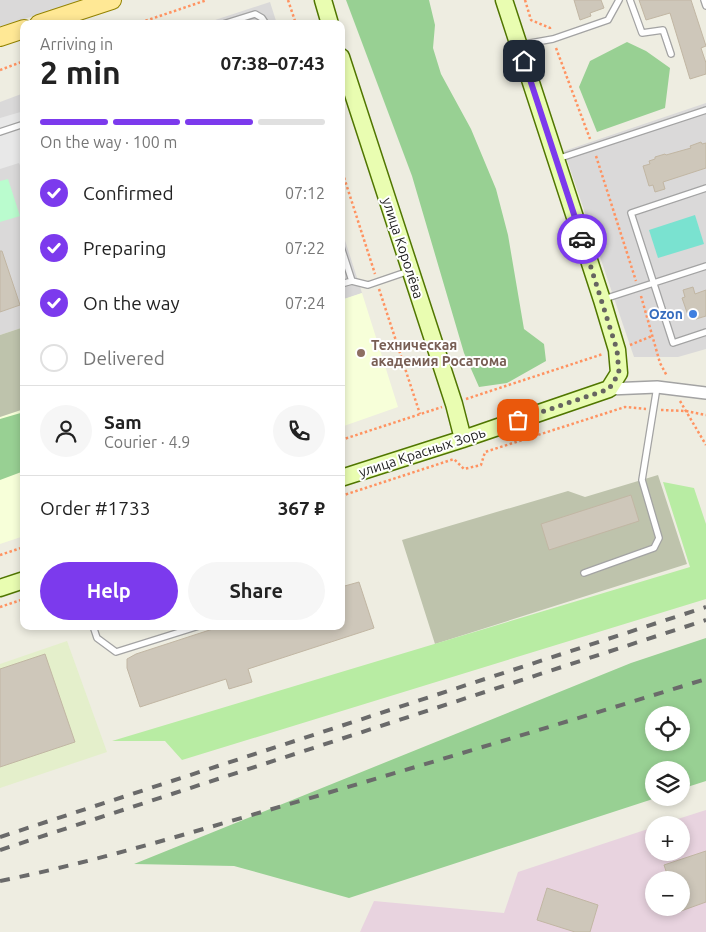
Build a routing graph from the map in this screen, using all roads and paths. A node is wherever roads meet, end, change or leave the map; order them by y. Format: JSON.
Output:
{"nodes":[{"id":1,"x":112,"y":0,"type":"edge"},
{"id":2,"x":207,"y":0,"type":"edge"},
{"id":3,"x":288,"y":0,"type":"edge"},
{"id":4,"x":323,"y":0,"type":"edge"},
{"id":5,"x":504,"y":0,"type":"edge"},
{"id":6,"x":525,"y":0,"type":"edge"},
{"id":7,"x":619,"y":0,"type":"edge"},
{"id":8,"x":630,"y":0,"type":"edge"},
{"id":9,"x":704,"y":0,"type":"edge"},
{"id":10,"x":706,"y":6,"type":"edge"},
{"id":11,"x":51,"y":20,"type":"edge"},
{"id":12,"x":148,"y":20,"type":"edge"},
{"id":13,"x":236,"y":20,"type":"edge"},
{"id":14,"x":263,"y":20,"type":"edge"},
{"id":15,"x":295,"y":20,"type":"edge"},
{"id":16,"x":329,"y":20,"type":"edge"},
{"id":17,"x":20,"y":30,"type":"edge"},
{"id":18,"x":0,"y":37,"type":"edge"},
{"id":19,"x":553,"y":39,"type":"junction"},
{"id":20,"x":519,"y":45,"type":"junction"},
{"id":21,"x":671,"y":54,"type":"dead end"},
{"id":22,"x":20,"y":62,"type":"edge"},
{"id":23,"x":345,"y":69,"type":"edge"},
{"id":24,"x":0,"y":70,"type":"edge"},
{"id":25,"x":706,"y":110,"type":"edge"},
{"id":26,"x":20,"y":125,"type":"edge"},
{"id":27,"x":0,"y":132,"type":"edge"},
{"id":28,"x":593,"y":148,"type":"junction"},
{"id":29,"x":555,"y":160,"type":"junction"},
{"id":30,"x":706,"y":188,"type":"edge"},
{"id":31,"x":345,"y":259,"type":"edge"},
{"id":32,"x":706,"y":266,"type":"edge"},
{"id":33,"x":410,"y":271,"type":"junction"},
{"id":34,"x":352,"y":281,"type":"junction"},
{"id":35,"x":345,"y":283,"type":"edge"},
{"id":36,"x":654,"y":284,"type":"junction"},
{"id":37,"x":639,"y":289,"type":"junction"},
{"id":38,"x":602,"y":300,"type":"junction"},
{"id":39,"x":706,"y":332,"type":"edge"},
{"id":40,"x":652,"y":336,"type":"junction"},
{"id":41,"x":617,"y":350,"type":"junction"},
{"id":42,"x":657,"y":387,"type":"junction"},
{"id":43,"x":609,"y":389,"type":"junction"},
{"id":44,"x":674,"y":389,"type":"junction"},
{"id":45,"x":706,"y":393,"type":"edge"},
{"id":46,"x":454,"y":404,"type":"junction"},
{"id":47,"x":653,"y":410,"type":"junction"},
{"id":48,"x":686,"y":411,"type":"junction"},
{"id":49,"x":706,"y":415,"type":"edge"},
{"id":50,"x":345,"y":439,"type":"edge"},
{"id":51,"x":463,"y":439,"type":"junction"},
{"id":52,"x":706,"y":445,"type":"edge"},
{"id":53,"x":345,"y":477,"type":"edge"},
{"id":54,"x":345,"y":495,"type":"edge"},
{"id":55,"x":20,"y":548,"type":"edge"},
{"id":56,"x":0,"y":555,"type":"edge"},
{"id":57,"x":584,"y":572,"type":"dead end"},
{"id":58,"x":20,"y":581,"type":"edge"},
{"id":59,"x":0,"y":588,"type":"edge"},
{"id":60,"x":20,"y":600,"type":"edge"},
{"id":61,"x":0,"y":607,"type":"edge"},
{"id":62,"x":94,"y":630,"type":"edge"},
{"id":63,"x":185,"y":630,"type":"edge"}],
"edges":[{"from":1,"to":11,"type":"main road"},
{"from":2,"to":12,"type":"path"},
{"from":3,"to":15,"type":"path"},
{"from":4,"to":16,"type":"street"},
{"from":5,"to":20,"type":"street"},
{"from":6,"to":19,"type":"path"},
{"from":7,"to":19,"type":"lane"},
{"from":8,"to":21,"type":"lane"},
{"from":9,"to":10,"type":"lane"},
{"from":13,"to":14,"type":"lane"},
{"from":17,"to":18,"type":"main road"},
{"from":19,"to":20,"type":"lane"},
{"from":19,"to":28,"type":"path"},
{"from":20,"to":29,"type":"street"},
{"from":22,"to":24,"type":"path"},
{"from":23,"to":33,"type":"street","name":"улица Королёва"},
{"from":25,"to":28,"type":"lane"},
{"from":26,"to":27,"type":"lane"},
{"from":28,"to":29,"type":"lane"},
{"from":28,"to":37,"type":"path"},
{"from":29,"to":38,"type":"street"},
{"from":30,"to":36,"type":"lane"},
{"from":31,"to":34,"type":"lane"},
{"from":32,"to":36,"type":"lane"},
{"from":33,"to":34,"type":"lane"},
{"from":33,"to":46,"type":"street","name":"улица Королёва"},
{"from":34,"to":35,"type":"lane"},
{"from":36,"to":37,"type":"lane"},
{"from":36,"to":39,"type":"lane"},
{"from":37,"to":38,"type":"lane"},
{"from":37,"to":40,"type":"path"},
{"from":38,"to":41,"type":"street"},
{"from":40,"to":41,"type":"path"},
{"from":40,"to":44,"type":"path"},
{"from":41,"to":43,"type":"street"},
{"from":41,"to":46,"type":"path"},
{"from":42,"to":43,"type":"street","name":"улица Красных Зорь"},
{"from":42,"to":44,"type":"street","name":"улица Красных Зорь"},
{"from":42,"to":47,"type":"lane"},
{"from":43,"to":51,"type":"street","name":"улица Красных Зорь"},
{"from":44,"to":45,"type":"street","name":"улица Красных Зорь"},
{"from":44,"to":48,"type":"path"},
{"from":46,"to":50,"type":"path"},
{"from":46,"to":51,"type":"street","name":"улица Королёва"},
{"from":47,"to":48,"type":"path"},
{"from":47,"to":54,"type":"path"},
{"from":47,"to":57,"type":"lane"},
{"from":48,"to":49,"type":"path"},
{"from":48,"to":52,"type":"path"},
{"from":51,"to":53,"type":"street","name":"улица Красных Зорь"},
{"from":55,"to":56,"type":"path"},
{"from":58,"to":59,"type":"street"},
{"from":60,"to":61,"type":"path"},
{"from":62,"to":63,"type":"lane"}]}
